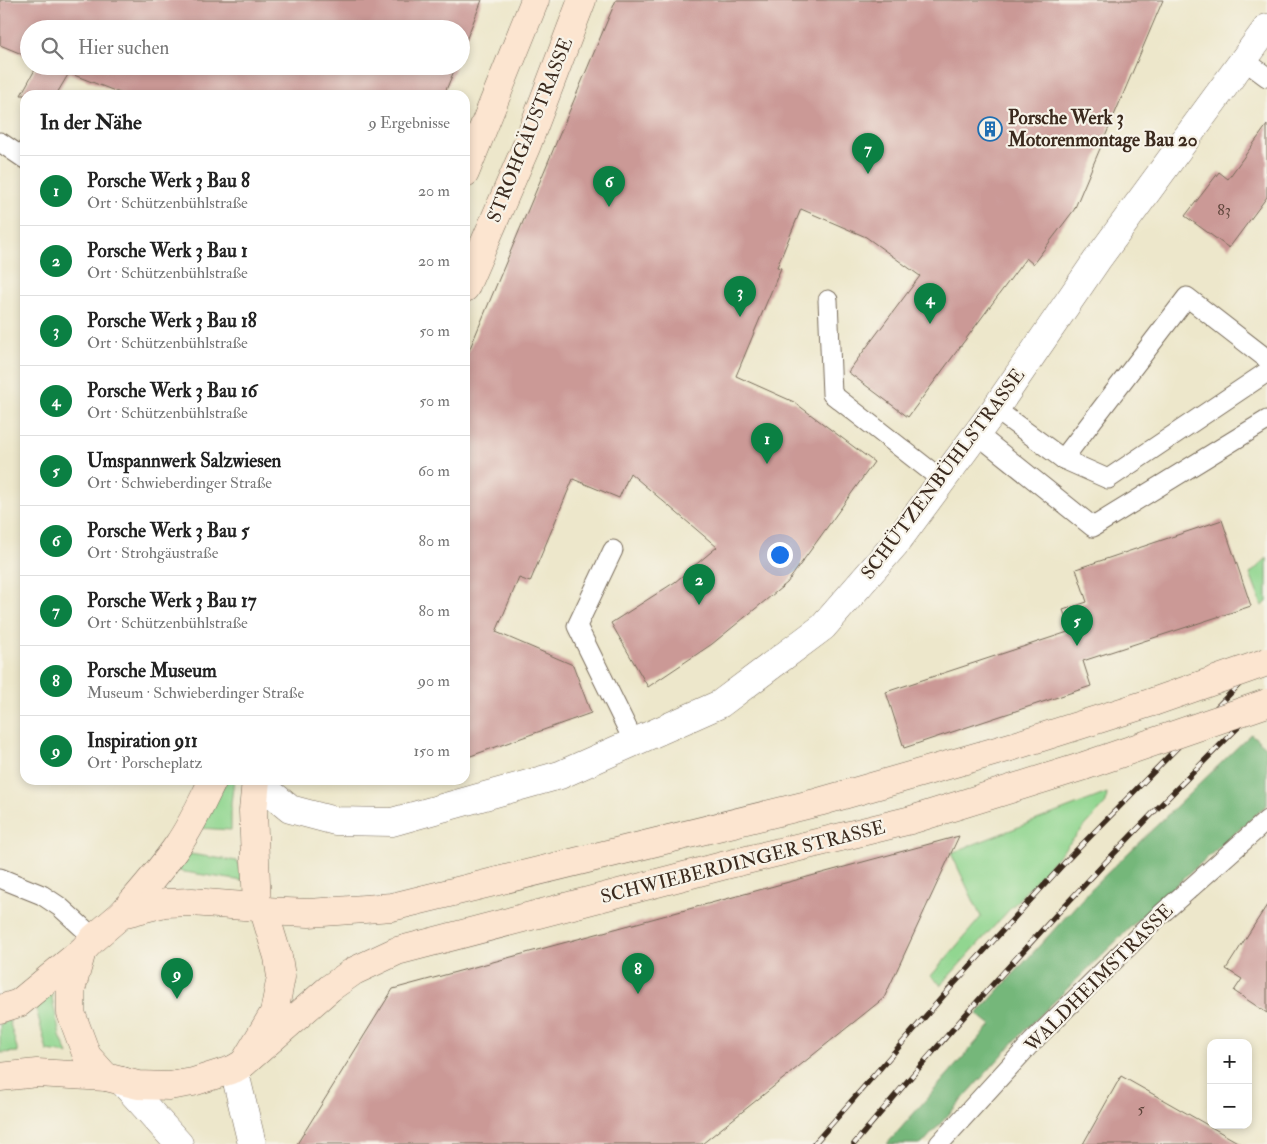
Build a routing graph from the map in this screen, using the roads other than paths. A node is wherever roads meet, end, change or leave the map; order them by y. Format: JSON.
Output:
{"nodes":[{"id":1,"x":534,"y":0,"type":"edge"},
{"id":2,"x":582,"y":0,"type":"edge"},
{"id":3,"x":1267,"y":28,"type":"edge"},
{"id":4,"x":1244,"y":60,"type":"junction"},
{"id":5,"x":1267,"y":77,"type":"edge"},
{"id":6,"x":0,"y":142,"type":"edge"},
{"id":7,"x":20,"y":156,"type":"edge"},
{"id":8,"x":470,"y":160,"type":"edge"},
{"id":9,"x":470,"y":276,"type":"edge"},
{"id":10,"x":828,"y":300,"type":"dead end"},
{"id":11,"x":1267,"y":359,"type":"edge"},
{"id":12,"x":1267,"y":372,"type":"edge"},
{"id":13,"x":995,"y":409,"type":"junction"},
{"id":14,"x":1267,"y":420,"type":"edge"},
{"id":15,"x":977,"y":434,"type":"junction"},
{"id":16,"x":1063,"y":459,"type":"junction"},
{"id":17,"x":942,"y":480,"type":"junction"},
{"id":18,"x":613,"y":550,"type":"dead end"},
{"id":19,"x":1267,"y":662,"type":"edge"},
{"id":20,"x":1267,"y":703,"type":"edge"},
{"id":21,"x":634,"y":742,"type":"junction"},
{"id":22,"x":211,"y":785,"type":"edge"},
{"id":23,"x":256,"y":785,"type":"edge"},
{"id":24,"x":262,"y":785,"type":"edge"},
{"id":25,"x":1267,"y":820,"type":"edge"},
{"id":26,"x":0,"y":878,"type":"edge"},
{"id":27,"x":260,"y":909,"type":"junction"},
{"id":28,"x":122,"y":914,"type":"junction"},
{"id":29,"x":88,"y":945,"type":"junction"},
{"id":30,"x":0,"y":1010,"type":"edge"},
{"id":31,"x":239,"y":1066,"type":"junction"},
{"id":32,"x":0,"y":1077,"type":"edge"},
{"id":33,"x":114,"y":1079,"type":"junction"},
{"id":34,"x":179,"y":1144,"type":"edge"},
{"id":35,"x":252,"y":1144,"type":"edge"},
{"id":36,"x":939,"y":1144,"type":"edge"}],
"edges":[{"from":1,"to":8,"type":"main road"},
{"from":2,"to":9,"type":"main road","name":"STROHGÄUSTRASSE"},
{"from":3,"to":4,"type":"street","name":"SCHÜTZENBÜHLSTRASSE"},
{"from":4,"to":5,"type":"lane"},
{"from":4,"to":13,"type":"street","name":"SCHÜTZENBÜHLSTRASSE"},
{"from":6,"to":7,"type":"lane"},
{"from":10,"to":17,"type":"lane"},
{"from":11,"to":16,"type":"lane"},
{"from":12,"to":16,"type":"lane"},
{"from":13,"to":15,"type":"street","name":"SCHÜTZENBÜHLSTRASSE"},
{"from":13,"to":16,"type":"lane"},
{"from":14,"to":15,"type":"lane"},
{"from":15,"to":17,"type":"street","name":"SCHÜTZENBÜHLSTRASSE"},
{"from":17,"to":21,"type":"street","name":"SCHÜTZENBÜHLSTRASSE"},
{"from":18,"to":21,"type":"lane"},
{"from":19,"to":27,"type":"main road","bridge":true},
{"from":20,"to":31,"type":"main road","name":"SCHWIEBERDINGER STRASSE","bridge":true},
{"from":21,"to":24,"type":"street","name":"SCHÜTZENBÜHLSTRASSE"},
{"from":22,"to":28,"type":"main road"},
{"from":23,"to":27,"type":"main road"},
{"from":25,"to":36,"type":"lane","name":"WALDHEIMSTRASSE"},
{"from":26,"to":29,"type":"lane"},
{"from":27,"to":28,"type":"main road"},
{"from":27,"to":31,"type":"main road"},
{"from":28,"to":29,"type":"main road"},
{"from":29,"to":30,"type":"main road"},
{"from":29,"to":33,"type":"main road"},
{"from":31,"to":33,"type":"main road"},
{"from":31,"to":35,"type":"street"},
{"from":32,"to":33,"type":"main road"},
{"from":33,"to":34,"type":"street"}]}
